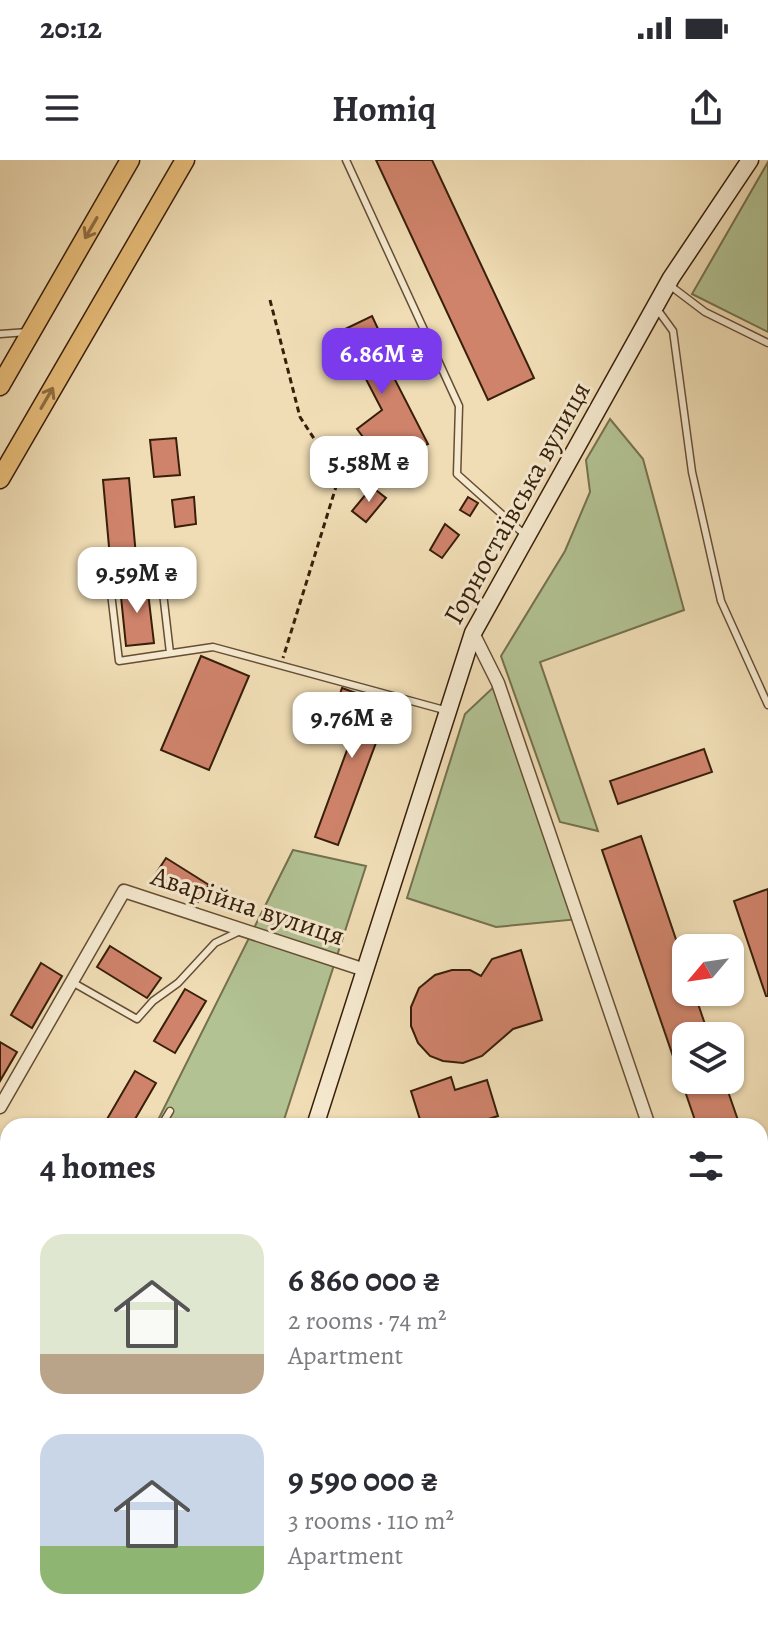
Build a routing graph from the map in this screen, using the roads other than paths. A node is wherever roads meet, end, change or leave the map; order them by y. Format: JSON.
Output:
{"nodes":[{"id":1,"x":130,"y":160,"type":"edge"},
{"id":2,"x":185,"y":160,"type":"edge"},
{"id":3,"x":346,"y":160,"type":"edge"},
{"id":4,"x":750,"y":160,"type":"edge"},
{"id":5,"x":668,"y":284,"type":"junction"},
{"id":6,"x":655,"y":306,"type":"junction"},
{"id":7,"x":31,"y":331,"type":"junction"},
{"id":8,"x":0,"y":334,"type":"edge"},
{"id":9,"x":768,"y":343,"type":"edge"},
{"id":10,"x":0,"y":386,"type":"edge"},
{"id":11,"x":0,"y":479,"type":"edge"},
{"id":12,"x":527,"y":536,"type":"junction"},
{"id":13,"x":473,"y":633,"type":"junction"},
{"id":14,"x":170,"y":653,"type":"junction"},
{"id":15,"x":768,"y":705,"type":"edge"},
{"id":16,"x":448,"y":711,"type":"junction"},
{"id":17,"x":243,"y":930,"type":"junction"},
{"id":18,"x":365,"y":970,"type":"junction"},
{"id":19,"x":72,"y":982,"type":"junction"},
{"id":20,"x":0,"y":1107,"type":"edge"},
{"id":21,"x":170,"y":1111,"type":"dead end"},
{"id":22,"x":166,"y":1118,"type":"edge"},
{"id":23,"x":318,"y":1118,"type":"edge"},
{"id":24,"x":646,"y":1118,"type":"edge"}],
"edges":[{"from":1,"to":7,"type":"main road","one_way":true},
{"from":11,"to":2,"type":"main road","one_way":true},
{"from":3,"to":12,"type":"lane"},
{"from":4,"to":5,"type":"main road","name":"Горностаївська вулиця"},
{"from":5,"to":6,"type":"main road","name":"Горностаївська вулиця"},
{"from":5,"to":9,"type":"lane"},
{"from":6,"to":12,"type":"main road","name":"Горностаївська вулиця"},
{"from":6,"to":15,"type":"lane"},
{"from":7,"to":8,"type":"lane"},
{"from":7,"to":10,"type":"main road"},
{"from":12,"to":13,"type":"main road","name":"Горностаївська вулиця"},
{"from":13,"to":16,"type":"main road","name":"Горностаївська вулиця"},
{"from":13,"to":24,"type":"street"},
{"from":14,"to":14,"type":"lane"},
{"from":14,"to":16,"type":"lane"},
{"from":16,"to":18,"type":"main road","name":"Горностаївська вулиця"},
{"from":17,"to":18,"type":"street","name":"Аварійна вулиця"},
{"from":17,"to":19,"type":"lane"},
{"from":17,"to":19,"type":"street","name":"Аварійна вулиця"},
{"from":18,"to":23,"type":"main road","name":"Горностаївська вулиця"},
{"from":19,"to":20,"type":"street","name":"Аварійна вулиця"},
{"from":21,"to":22,"type":"lane"}]}
